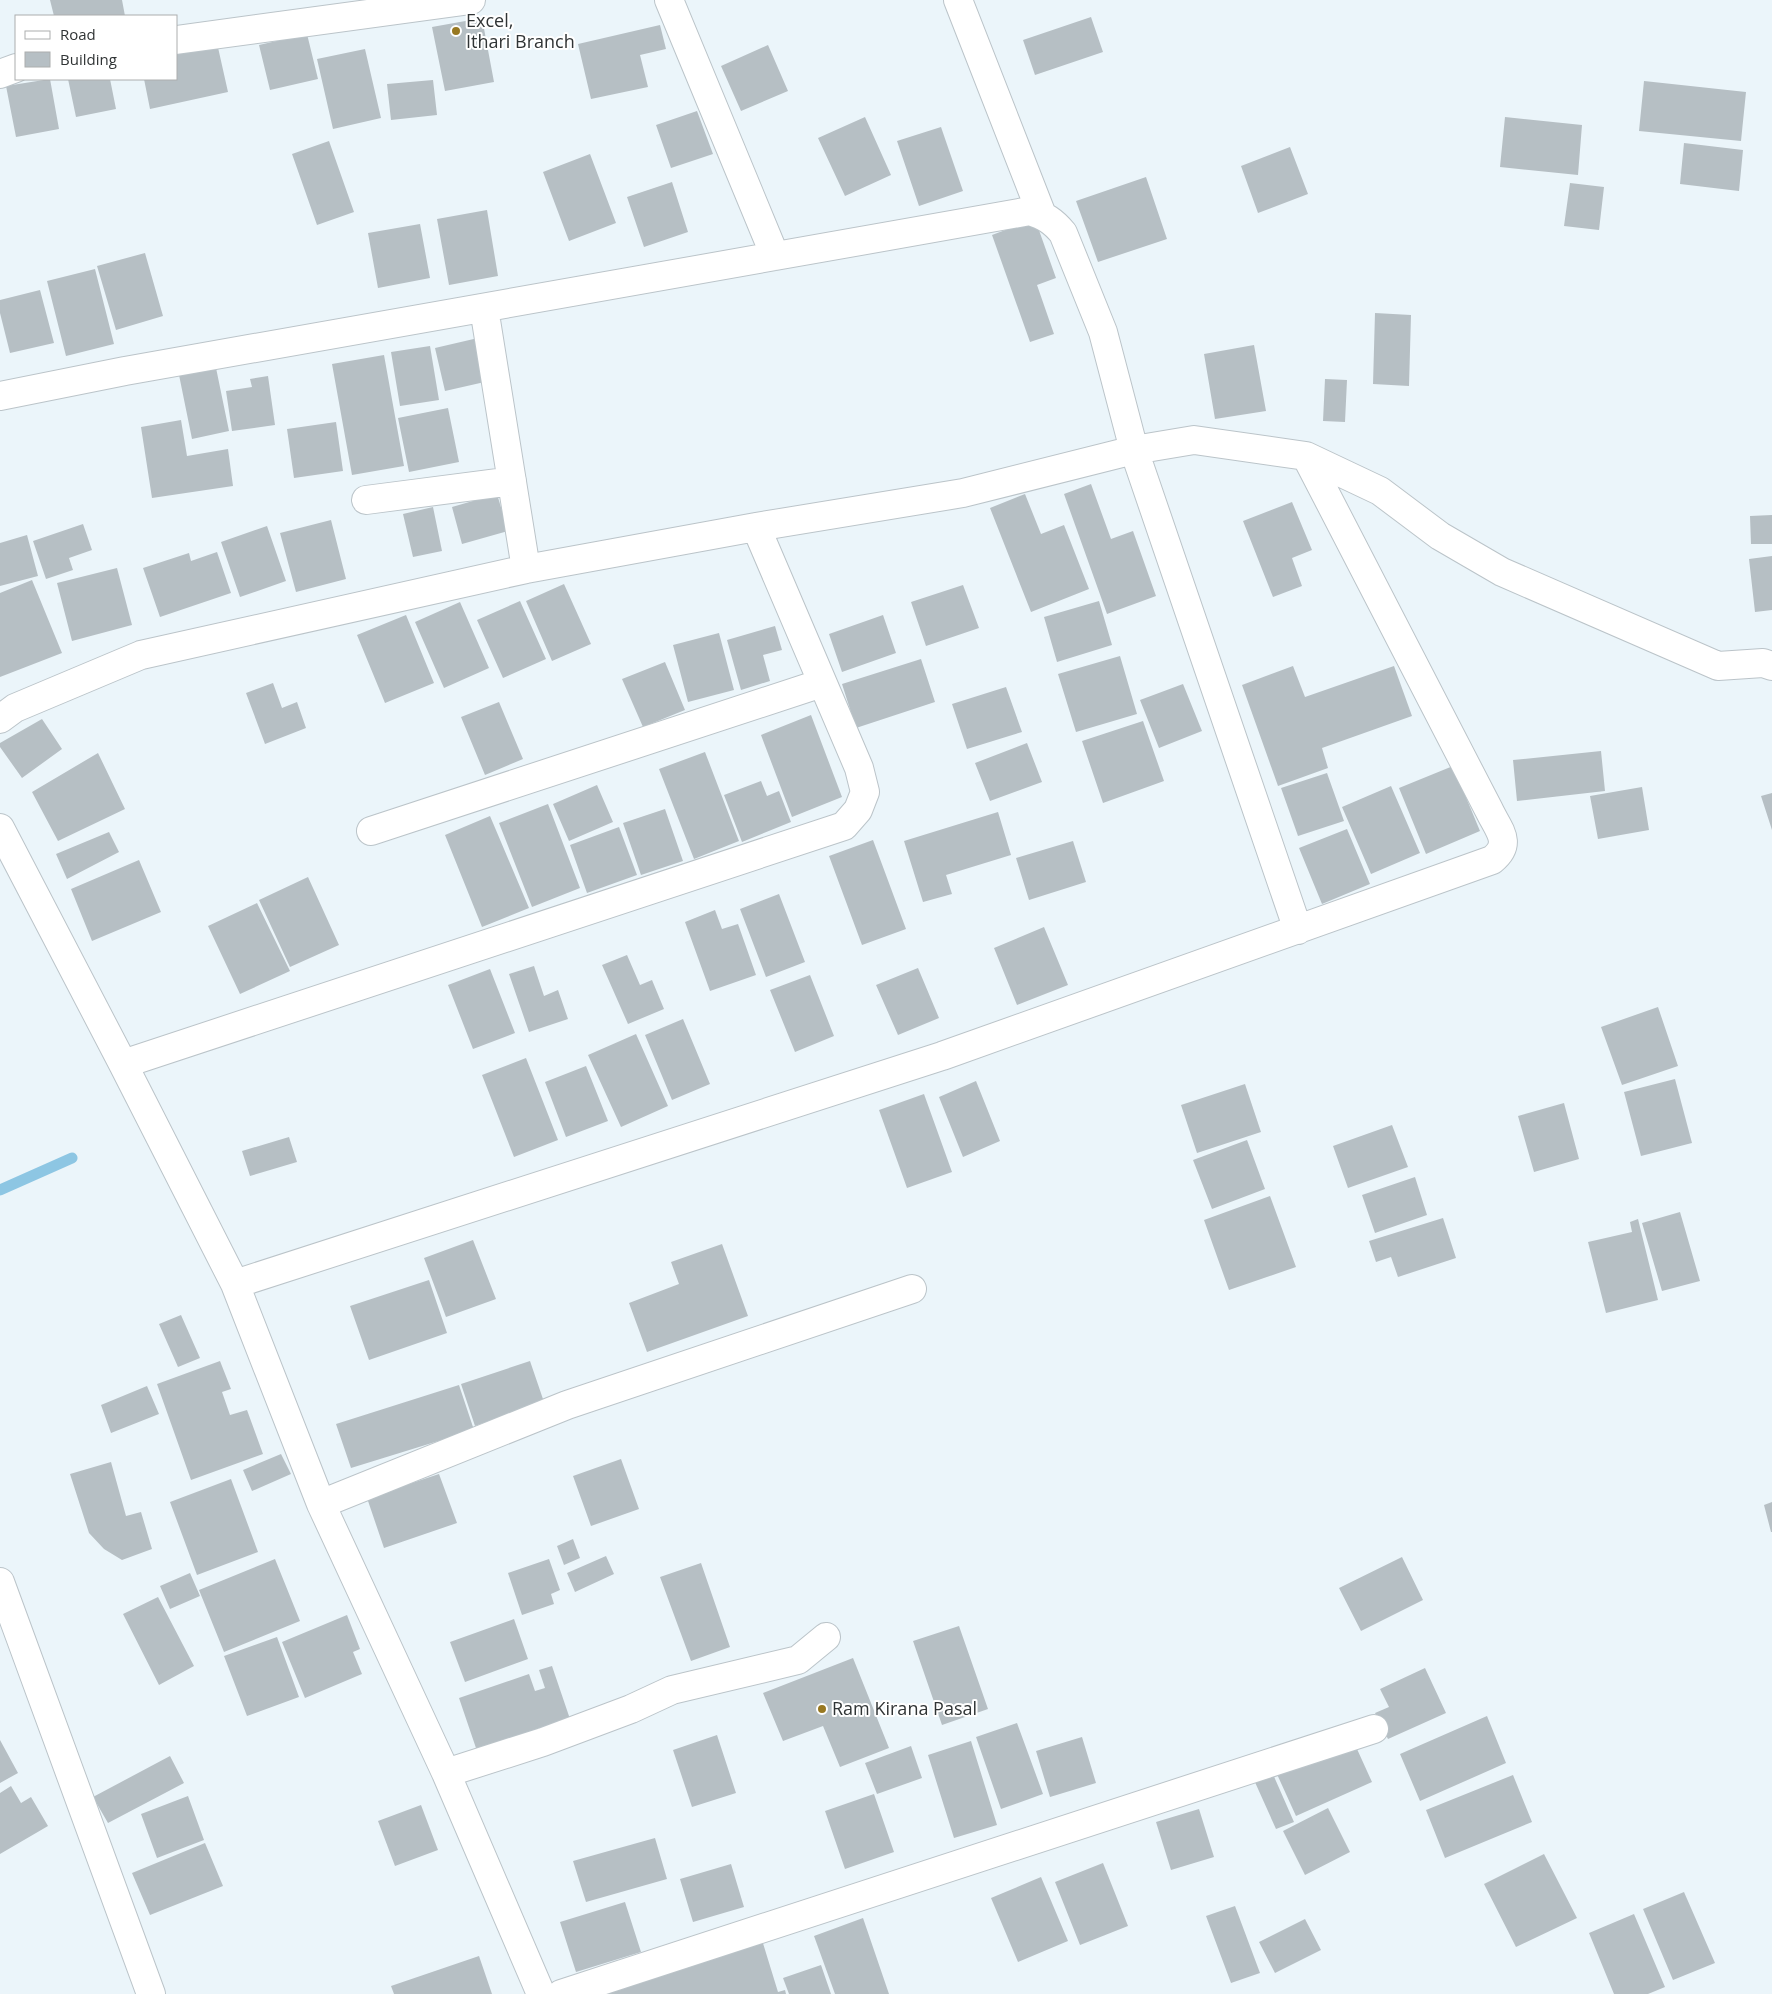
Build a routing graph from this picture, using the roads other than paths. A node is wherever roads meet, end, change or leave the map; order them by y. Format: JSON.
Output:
{"nodes":[{"id":1,"x":471,"y":0,"type":"edge"},
{"id":2,"x":669,"y":0,"type":"edge"},
{"id":3,"x":958,"y":0,"type":"edge"},
{"id":4,"x":178,"y":40,"type":"edge"},
{"id":5,"x":15,"y":68,"type":"edge"},
{"id":6,"x":0,"y":74,"type":"edge"},
{"id":7,"x":1042,"y":215,"type":"junction"},
{"id":8,"x":775,"y":256,"type":"junction"},
{"id":9,"x":484,"y":308,"type":"junction"},
{"id":10,"x":0,"y":396,"type":"edge"},
{"id":11,"x":1134,"y":450,"type":"junction"},
{"id":12,"x":1306,"y":456,"type":"junction"},
{"id":13,"x":512,"y":481,"type":"junction"},
{"id":14,"x":366,"y":500,"type":"dead end"},
{"id":15,"x":756,"y":527,"type":"junction"},
{"id":16,"x":526,"y":569,"type":"junction"},
{"id":17,"x":1772,"y":666,"type":"edge"},
{"id":18,"x":822,"y":683,"type":"junction"},
{"id":19,"x":0,"y":719,"type":"edge"},
{"id":20,"x":0,"y":828,"type":"edge"},
{"id":21,"x":371,"y":831,"type":"dead end"},
{"id":22,"x":1298,"y":930,"type":"junction"},
{"id":23,"x":123,"y":1064,"type":"junction"},
{"id":24,"x":234,"y":1284,"type":"junction"},
{"id":25,"x":912,"y":1289,"type":"dead end"},
{"id":26,"x":322,"y":1504,"type":"junction"},
{"id":27,"x":0,"y":1582,"type":"edge"},
{"id":28,"x":826,"y":1637,"type":"dead end"},
{"id":29,"x":1374,"y":1729,"type":"dead end"},
{"id":30,"x":446,"y":1773,"type":"junction"},
{"id":31,"x":151,"y":1994,"type":"edge"},
{"id":32,"x":541,"y":1994,"type":"edge"},
{"id":33,"x":560,"y":1994,"type":"edge"}],
"edges":[{"from":1,"to":4,"type":"street"},
{"from":2,"to":8,"type":"street"},
{"from":3,"to":7,"type":"street"},
{"from":5,"to":6,"type":"street"},
{"from":7,"to":8,"type":"street"},
{"from":7,"to":11,"type":"street"},
{"from":8,"to":9,"type":"street"},
{"from":9,"to":10,"type":"street"},
{"from":9,"to":13,"type":"street"},
{"from":11,"to":12,"type":"street"},
{"from":11,"to":15,"type":"street"},
{"from":11,"to":22,"type":"street"},
{"from":12,"to":17,"type":"street"},
{"from":12,"to":22,"type":"street"},
{"from":13,"to":14,"type":"street"},
{"from":13,"to":16,"type":"street"},
{"from":15,"to":16,"type":"street"},
{"from":15,"to":18,"type":"street"},
{"from":16,"to":19,"type":"street"},
{"from":18,"to":21,"type":"street"},
{"from":18,"to":23,"type":"street"},
{"from":20,"to":23,"type":"street"},
{"from":22,"to":24,"type":"street"},
{"from":23,"to":24,"type":"street"},
{"from":24,"to":26,"type":"street"},
{"from":25,"to":26,"type":"street"},
{"from":26,"to":30,"type":"street"},
{"from":27,"to":31,"type":"street"},
{"from":28,"to":30,"type":"street"},
{"from":29,"to":33,"type":"street"},
{"from":30,"to":32,"type":"street"}]}
